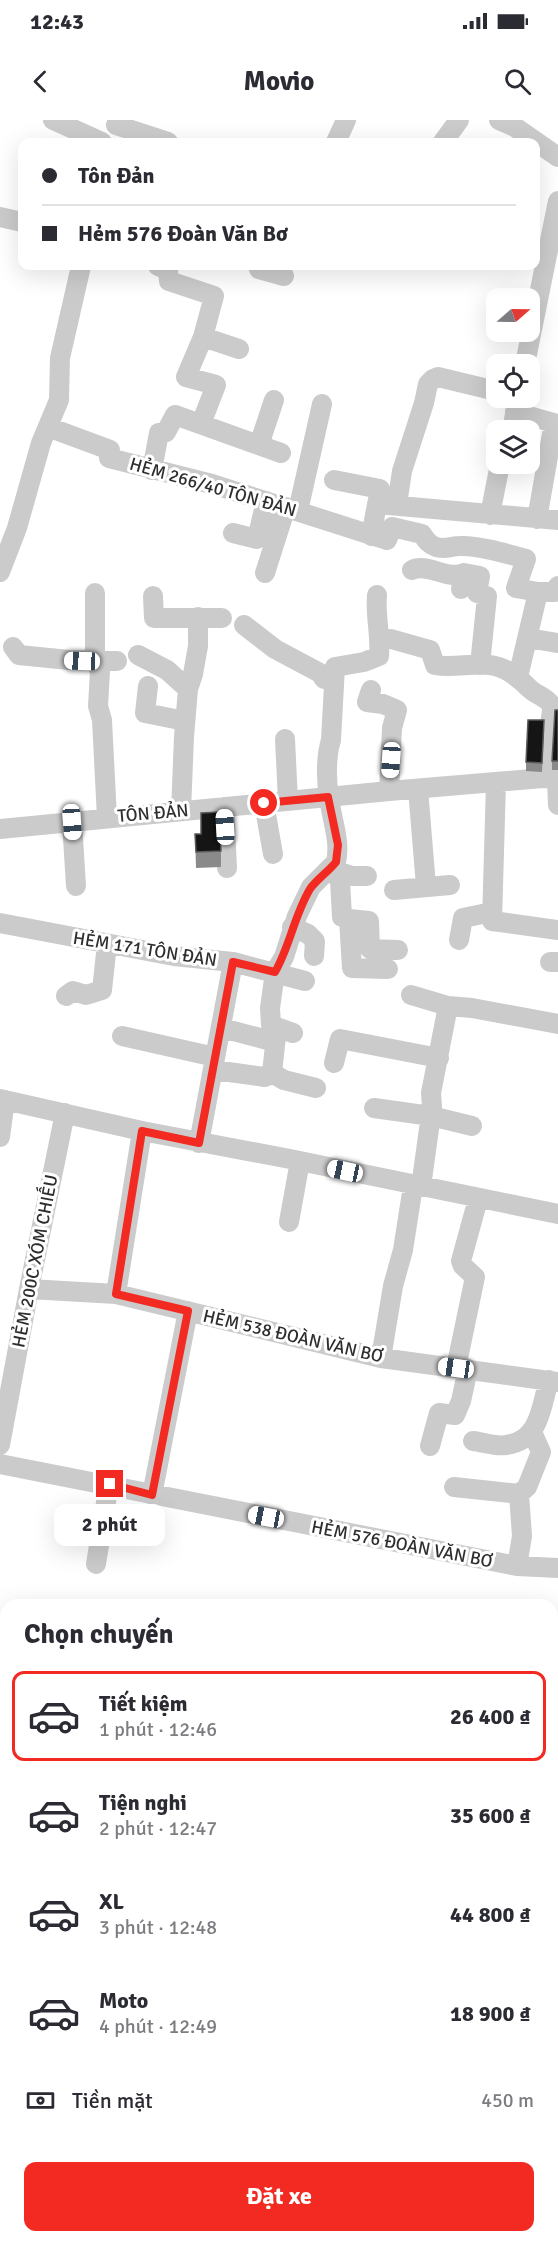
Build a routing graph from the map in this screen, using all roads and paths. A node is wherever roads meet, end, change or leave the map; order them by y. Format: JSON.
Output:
{"nodes":[{"id":1,"x":53,"y":120,"type":"edge"},
{"id":2,"x":346,"y":120,"type":"edge"},
{"id":3,"x":459,"y":120,"type":"edge"},
{"id":4,"x":499,"y":120,"type":"edge"},
{"id":5,"x":117,"y":122,"type":"edge"},
{"id":6,"x":95,"y":138,"type":"edge"},
{"id":7,"x":107,"y":138,"type":"edge"},
{"id":8,"x":158,"y":138,"type":"edge"},
{"id":9,"x":338,"y":138,"type":"edge"},
{"id":10,"x":446,"y":138,"type":"edge"},
{"id":11,"x":531,"y":138,"type":"edge"},
{"id":12,"x":540,"y":144,"type":"edge"},
{"id":13,"x":558,"y":157,"type":"edge"},
{"id":14,"x":558,"y":201,"type":"edge"},
{"id":15,"x":0,"y":217,"type":"edge"},
{"id":16,"x":18,"y":221,"type":"edge"},
{"id":17,"x":548,"y":237,"type":"edge"},
{"id":18,"x":80,"y":270,"type":"edge"},
{"id":19,"x":168,"y":270,"type":"edge"},
{"id":20,"x":265,"y":270,"type":"edge"},
{"id":21,"x":284,"y":276,"type":"dead end"},
{"id":22,"x":203,"y":337,"type":"junction"},
{"id":23,"x":239,"y":349,"type":"dead end"},
{"id":24,"x":527,"y":354,"type":"edge"},
{"id":25,"x":486,"y":389,"type":"edge"},
{"id":26,"x":274,"y":400,"type":"dead end"},
{"id":27,"x":322,"y":404,"type":"dead end"},
{"id":28,"x":515,"y":413,"type":"edge"},
{"id":29,"x":201,"y":424,"type":"junction"},
{"id":30,"x":48,"y":427,"type":"junction"},
{"id":31,"x":259,"y":445,"type":"junction"},
{"id":32,"x":281,"y":453,"type":"dead end"},
{"id":33,"x":152,"y":470,"type":"junction"},
{"id":34,"x":497,"y":474,"type":"edge"},
{"id":35,"x":334,"y":480,"type":"dead end"},
{"id":36,"x":266,"y":501,"type":"junction"},
{"id":37,"x":377,"y":504,"type":"junction"},
{"id":38,"x":397,"y":505,"type":"junction"},
{"id":39,"x":292,"y":509,"type":"junction"},
{"id":40,"x":490,"y":515,"type":"junction"},
{"id":41,"x":537,"y":519,"type":"junction"},
{"id":42,"x":558,"y":520,"type":"edge"},
{"id":43,"x":233,"y":533,"type":"dead end"},
{"id":44,"x":379,"y":538,"type":"junction"},
{"id":45,"x":412,"y":570,"type":"dead end"},
{"id":46,"x":0,"y":572,"type":"edge"},
{"id":47,"x":264,"y":573,"type":"dead end"},
{"id":48,"x":558,"y":586,"type":"edge"},
{"id":49,"x":538,"y":592,"type":"junction"},
{"id":50,"x":95,"y":593,"type":"dead end"},
{"id":51,"x":377,"y":595,"type":"dead end"},
{"id":52,"x":153,"y":596,"type":"dead end"},
{"id":53,"x":198,"y":617,"type":"junction"},
{"id":54,"x":222,"y":618,"type":"dead end"},
{"id":55,"x":243,"y":625,"type":"dead end"},
{"id":56,"x":528,"y":638,"type":"junction"},
{"id":57,"x":391,"y":639,"type":"dead end"},
{"id":58,"x":556,"y":643,"type":"dead end"},
{"id":59,"x":13,"y":647,"type":"dead end"},
{"id":60,"x":138,"y":655,"type":"dead end"},
{"id":61,"x":95,"y":661,"type":"junction"},
{"id":62,"x":117,"y":661,"type":"dead end"},
{"id":63,"x":480,"y":665,"type":"junction"},
{"id":64,"x":518,"y":677,"type":"junction"},
{"id":65,"x":334,"y":681,"type":"junction"},
{"id":66,"x":148,"y":686,"type":"dead end"},
{"id":67,"x":188,"y":689,"type":"junction"},
{"id":68,"x":371,"y":690,"type":"dead end"},
{"id":69,"x":555,"y":713,"type":"edge"},
{"id":70,"x":185,"y":721,"type":"junction"},
{"id":71,"x":285,"y":739,"type":"dead end"},
{"id":72,"x":553,"y":779,"type":"edge"},
{"id":73,"x":496,"y":783,"type":"junction"},
{"id":74,"x":418,"y":789,"type":"junction"},
{"id":75,"x":389,"y":791,"type":"junction"},
{"id":76,"x":328,"y":797,"type":"junction"},
{"id":77,"x":288,"y":801,"type":"junction"},
{"id":78,"x":264,"y":803,"type":"junction"},
{"id":79,"x":558,"y":805,"type":"edge"},
{"id":80,"x":224,"y":807,"type":"junction"},
{"id":81,"x":181,"y":811,"type":"junction"},
{"id":82,"x":107,"y":818,"type":"junction"},
{"id":83,"x":72,"y":822,"type":"junction"},
{"id":84,"x":0,"y":829,"type":"edge"},
{"id":85,"x":273,"y":854,"type":"dead end"},
{"id":86,"x":227,"y":868,"type":"dead end"},
{"id":87,"x":330,"y":869,"type":"junction"},
{"id":88,"x":367,"y":876,"type":"dead end"},
{"id":89,"x":450,"y":885,"type":"dead end"},
{"id":90,"x":76,"y":886,"type":"dead end"},
{"id":91,"x":426,"y":886,"type":"junction"},
{"id":92,"x":394,"y":890,"type":"dead end"},
{"id":93,"x":492,"y":917,"type":"junction"},
{"id":94,"x":349,"y":919,"type":"junction"},
{"id":95,"x":0,"y":923,"type":"edge"},
{"id":96,"x":292,"y":927,"type":"junction"},
{"id":97,"x":558,"y":930,"type":"edge"},
{"id":98,"x":459,"y":940,"type":"dead end"},
{"id":99,"x":107,"y":944,"type":"junction"},
{"id":100,"x":398,"y":950,"type":"dead end"},
{"id":101,"x":314,"y":956,"type":"dead end"},
{"id":102,"x":233,"y":962,"type":"junction"},
{"id":103,"x":388,"y":969,"type":"dead end"},
{"id":104,"x":275,"y":972,"type":"junction"},
{"id":105,"x":305,"y":981,"type":"dead end"},
{"id":106,"x":411,"y":995,"type":"dead end"},
{"id":107,"x":66,"y":996,"type":"dead end"},
{"id":108,"x":448,"y":1006,"type":"junction"},
{"id":109,"x":558,"y":1024,"type":"edge"},
{"id":110,"x":222,"y":1028,"type":"junction"},
{"id":111,"x":282,"y":1034,"type":"junction"},
{"id":112,"x":122,"y":1036,"type":"dead end"},
{"id":113,"x":438,"y":1058,"type":"junction"},
{"id":114,"x":214,"y":1063,"type":"junction"},
{"id":115,"x":334,"y":1063,"type":"dead end"},
{"id":116,"x":265,"y":1077,"type":"dead end"},
{"id":117,"x":316,"y":1088,"type":"dead end"},
{"id":118,"x":2,"y":1099,"type":"edge"},
{"id":119,"x":374,"y":1108,"type":"dead end"},
{"id":120,"x":65,"y":1113,"type":"junction"},
{"id":121,"x":431,"y":1116,"type":"junction"},
{"id":122,"x":472,"y":1126,"type":"dead end"},
{"id":123,"x":142,"y":1131,"type":"junction"},
{"id":124,"x":0,"y":1137,"type":"edge"},
{"id":125,"x":199,"y":1143,"type":"junction"},
{"id":126,"x":300,"y":1161,"type":"junction"},
{"id":127,"x":417,"y":1186,"type":"junction"},
{"id":128,"x":478,"y":1199,"type":"junction"},
{"id":129,"x":558,"y":1214,"type":"edge"},
{"id":130,"x":289,"y":1222,"type":"dead end"},
{"id":131,"x":29,"y":1289,"type":"junction"},
{"id":132,"x":116,"y":1294,"type":"junction"},
{"id":133,"x":188,"y":1311,"type":"junction"},
{"id":134,"x":381,"y":1358,"type":"junction"},
{"id":135,"x":462,"y":1368,"type":"junction"},
{"id":136,"x":554,"y":1381,"type":"edge"},
{"id":137,"x":531,"y":1432,"type":"junction"},
{"id":138,"x":473,"y":1441,"type":"dead end"},
{"id":139,"x":0,"y":1445,"type":"edge"},
{"id":140,"x":430,"y":1446,"type":"dead end"},
{"id":141,"x":0,"y":1464,"type":"edge"},
{"id":142,"x":110,"y":1484,"type":"junction"},
{"id":143,"x":454,"y":1487,"type":"dead end"},
{"id":144,"x":519,"y":1494,"type":"junction"},
{"id":145,"x":152,"y":1495,"type":"junction"},
{"id":146,"x":96,"y":1564,"type":"dead end"},
{"id":147,"x":517,"y":1566,"type":"junction"},
{"id":148,"x":558,"y":1568,"type":"edge"}],
"edges":[{"from":1,"to":6,"type":"street"},
{"from":2,"to":9,"type":"street"},
{"from":3,"to":10,"type":"street"},
{"from":4,"to":11,"type":"street"},
{"from":5,"to":7,"type":"street"},
{"from":5,"to":8,"type":"street"},
{"from":12,"to":13,"type":"street"},
{"from":14,"to":17,"type":"street"},
{"from":15,"to":16,"type":"street"},
{"from":17,"to":24,"type":"street"},
{"from":18,"to":30,"type":"street"},
{"from":19,"to":22,"type":"street"},
{"from":20,"to":21,"type":"street"},
{"from":22,"to":23,"type":"street"},
{"from":22,"to":29,"type":"street"},
{"from":25,"to":38,"type":"street"},
{"from":26,"to":31,"type":"street"},
{"from":27,"to":39,"type":"street"},
{"from":28,"to":41,"type":"street"},
{"from":29,"to":31,"type":"street"},
{"from":29,"to":33,"type":"street"},
{"from":30,"to":33,"type":"street","name":"HẺM 266/40 TÔN ĐẢN"},
{"from":30,"to":46,"type":"street"},
{"from":31,"to":32,"type":"street"},
{"from":33,"to":36,"type":"street","name":"HẺM 266/40 TÔN ĐẢN"},
{"from":34,"to":40,"type":"street"},
{"from":35,"to":37,"type":"street"},
{"from":36,"to":39,"type":"street","name":"HẺM 266/40 TÔN ĐẢN"},
{"from":36,"to":43,"type":"street"},
{"from":37,"to":38,"type":"street"},
{"from":37,"to":44,"type":"street"},
{"from":38,"to":40,"type":"street"},
{"from":39,"to":44,"type":"street","name":"HẺM 266/40 TÔN ĐẢN"},
{"from":39,"to":47,"type":"street"},
{"from":40,"to":41,"type":"street"},
{"from":41,"to":42,"type":"street"},
{"from":44,"to":49,"type":"street"},
{"from":45,"to":63,"type":"street"},
{"from":48,"to":49,"type":"street"},
{"from":49,"to":56,"type":"street"},
{"from":50,"to":61,"type":"street"},
{"from":51,"to":65,"type":"street"},
{"from":52,"to":53,"type":"street"},
{"from":53,"to":54,"type":"street"},
{"from":53,"to":67,"type":"street"},
{"from":55,"to":65,"type":"street"},
{"from":56,"to":58,"type":"street"},
{"from":56,"to":64,"type":"street"},
{"from":57,"to":63,"type":"street"},
{"from":59,"to":61,"type":"street"},
{"from":60,"to":67,"type":"street"},
{"from":61,"to":62,"type":"street"},
{"from":61,"to":82,"type":"street"},
{"from":63,"to":64,"type":"street"},
{"from":64,"to":69,"type":"street"},
{"from":65,"to":76,"type":"street"},
{"from":66,"to":70,"type":"street"},
{"from":67,"to":70,"type":"street"},
{"from":68,"to":75,"type":"street"},
{"from":69,"to":72,"type":"street"},
{"from":70,"to":81,"type":"street"},
{"from":71,"to":77,"type":"street"},
{"from":72,"to":73,"type":"street","name":"TÔN ĐẢN"},
{"from":72,"to":79,"type":"street"},
{"from":73,"to":74,"type":"street","name":"TÔN ĐẢN"},
{"from":73,"to":93,"type":"street"},
{"from":74,"to":75,"type":"street","name":"TÔN ĐẢN"},
{"from":74,"to":91,"type":"street"},
{"from":75,"to":76,"type":"street","name":"TÔN ĐẢN"},
{"from":76,"to":77,"type":"street","name":"TÔN ĐẢN"},
{"from":76,"to":87,"type":"street"},
{"from":77,"to":78,"type":"street","name":"TÔN ĐẢN"},
{"from":78,"to":80,"type":"street","name":"TÔN ĐẢN"},
{"from":78,"to":85,"type":"street"},
{"from":80,"to":81,"type":"street","name":"TÔN ĐẢN"},
{"from":80,"to":86,"type":"street"},
{"from":81,"to":82,"type":"street","name":"TÔN ĐẢN"},
{"from":82,"to":83,"type":"street","name":"TÔN ĐẢN"},
{"from":83,"to":84,"type":"street","name":"TÔN ĐẢN"},
{"from":83,"to":90,"type":"street"},
{"from":87,"to":88,"type":"street"},
{"from":87,"to":94,"type":"street"},
{"from":87,"to":96,"type":"street"},
{"from":89,"to":91,"type":"street"},
{"from":91,"to":92,"type":"street"},
{"from":93,"to":97,"type":"street"},
{"from":93,"to":98,"type":"street"},
{"from":94,"to":100,"type":"street"},
{"from":94,"to":103,"type":"street"},
{"from":95,"to":99,"type":"street","name":"HẺM 171 TÔN ĐẢN"},
{"from":96,"to":101,"type":"street"},
{"from":96,"to":104,"type":"street"},
{"from":99,"to":102,"type":"street","name":"HẺM 171 TÔN ĐẢN"},
{"from":99,"to":107,"type":"street"},
{"from":102,"to":104,"type":"street","name":"HẺM 171 TÔN ĐẢN"},
{"from":102,"to":110,"type":"street"},
{"from":104,"to":105,"type":"street","name":"HẺM 171 TÔN ĐẢN"},
{"from":104,"to":111,"type":"street"},
{"from":106,"to":108,"type":"street"},
{"from":108,"to":109,"type":"street"},
{"from":108,"to":113,"type":"street"},
{"from":110,"to":111,"type":"street"},
{"from":110,"to":114,"type":"street"},
{"from":111,"to":117,"type":"street"},
{"from":112,"to":114,"type":"street"},
{"from":113,"to":115,"type":"street"},
{"from":113,"to":121,"type":"street"},
{"from":114,"to":116,"type":"street"},
{"from":114,"to":125,"type":"street"},
{"from":118,"to":120,"type":"street"},
{"from":118,"to":124,"type":"street"},
{"from":119,"to":121,"type":"street"},
{"from":120,"to":123,"type":"street"},
{"from":120,"to":131,"type":"street","name":"HẺM 200C XÓM CHIẾU"},
{"from":121,"to":122,"type":"street"},
{"from":121,"to":127,"type":"street"},
{"from":123,"to":125,"type":"street"},
{"from":123,"to":132,"type":"street"},
{"from":125,"to":126,"type":"street"},
{"from":126,"to":127,"type":"street"},
{"from":126,"to":130,"type":"street"},
{"from":127,"to":128,"type":"street"},
{"from":127,"to":134,"type":"street"},
{"from":128,"to":129,"type":"street"},
{"from":128,"to":135,"type":"street"},
{"from":131,"to":132,"type":"street","name":"HẺM 538 ĐOÀN VĂN BƠ"},
{"from":131,"to":139,"type":"street","name":"HẺM 200C XÓM CHIẾU"},
{"from":132,"to":133,"type":"street","name":"HẺM 538 ĐOÀN VĂN BƠ"},
{"from":133,"to":134,"type":"street","name":"HẺM 538 ĐOÀN VĂN BƠ"},
{"from":133,"to":145,"type":"street"},
{"from":134,"to":135,"type":"street","name":"HẺM 538 ĐOÀN VĂN BƠ"},
{"from":135,"to":136,"type":"street","name":"HẺM 538 ĐOÀN VĂN BƠ"},
{"from":135,"to":140,"type":"street"},
{"from":136,"to":137,"type":"street"},
{"from":137,"to":138,"type":"street"},
{"from":137,"to":144,"type":"street"},
{"from":141,"to":142,"type":"street","name":"HẺM 576 ĐOÀN VĂN BƠ"},
{"from":142,"to":145,"type":"street","name":"HẺM 576 ĐOÀN VĂN BƠ"},
{"from":142,"to":146,"type":"street"},
{"from":143,"to":144,"type":"street"},
{"from":144,"to":147,"type":"street"},
{"from":145,"to":147,"type":"street","name":"HẺM 576 ĐOÀN VĂN BƠ"},
{"from":147,"to":148,"type":"street","name":"HẺM 576 ĐOÀN VĂN BƠ"}]}
